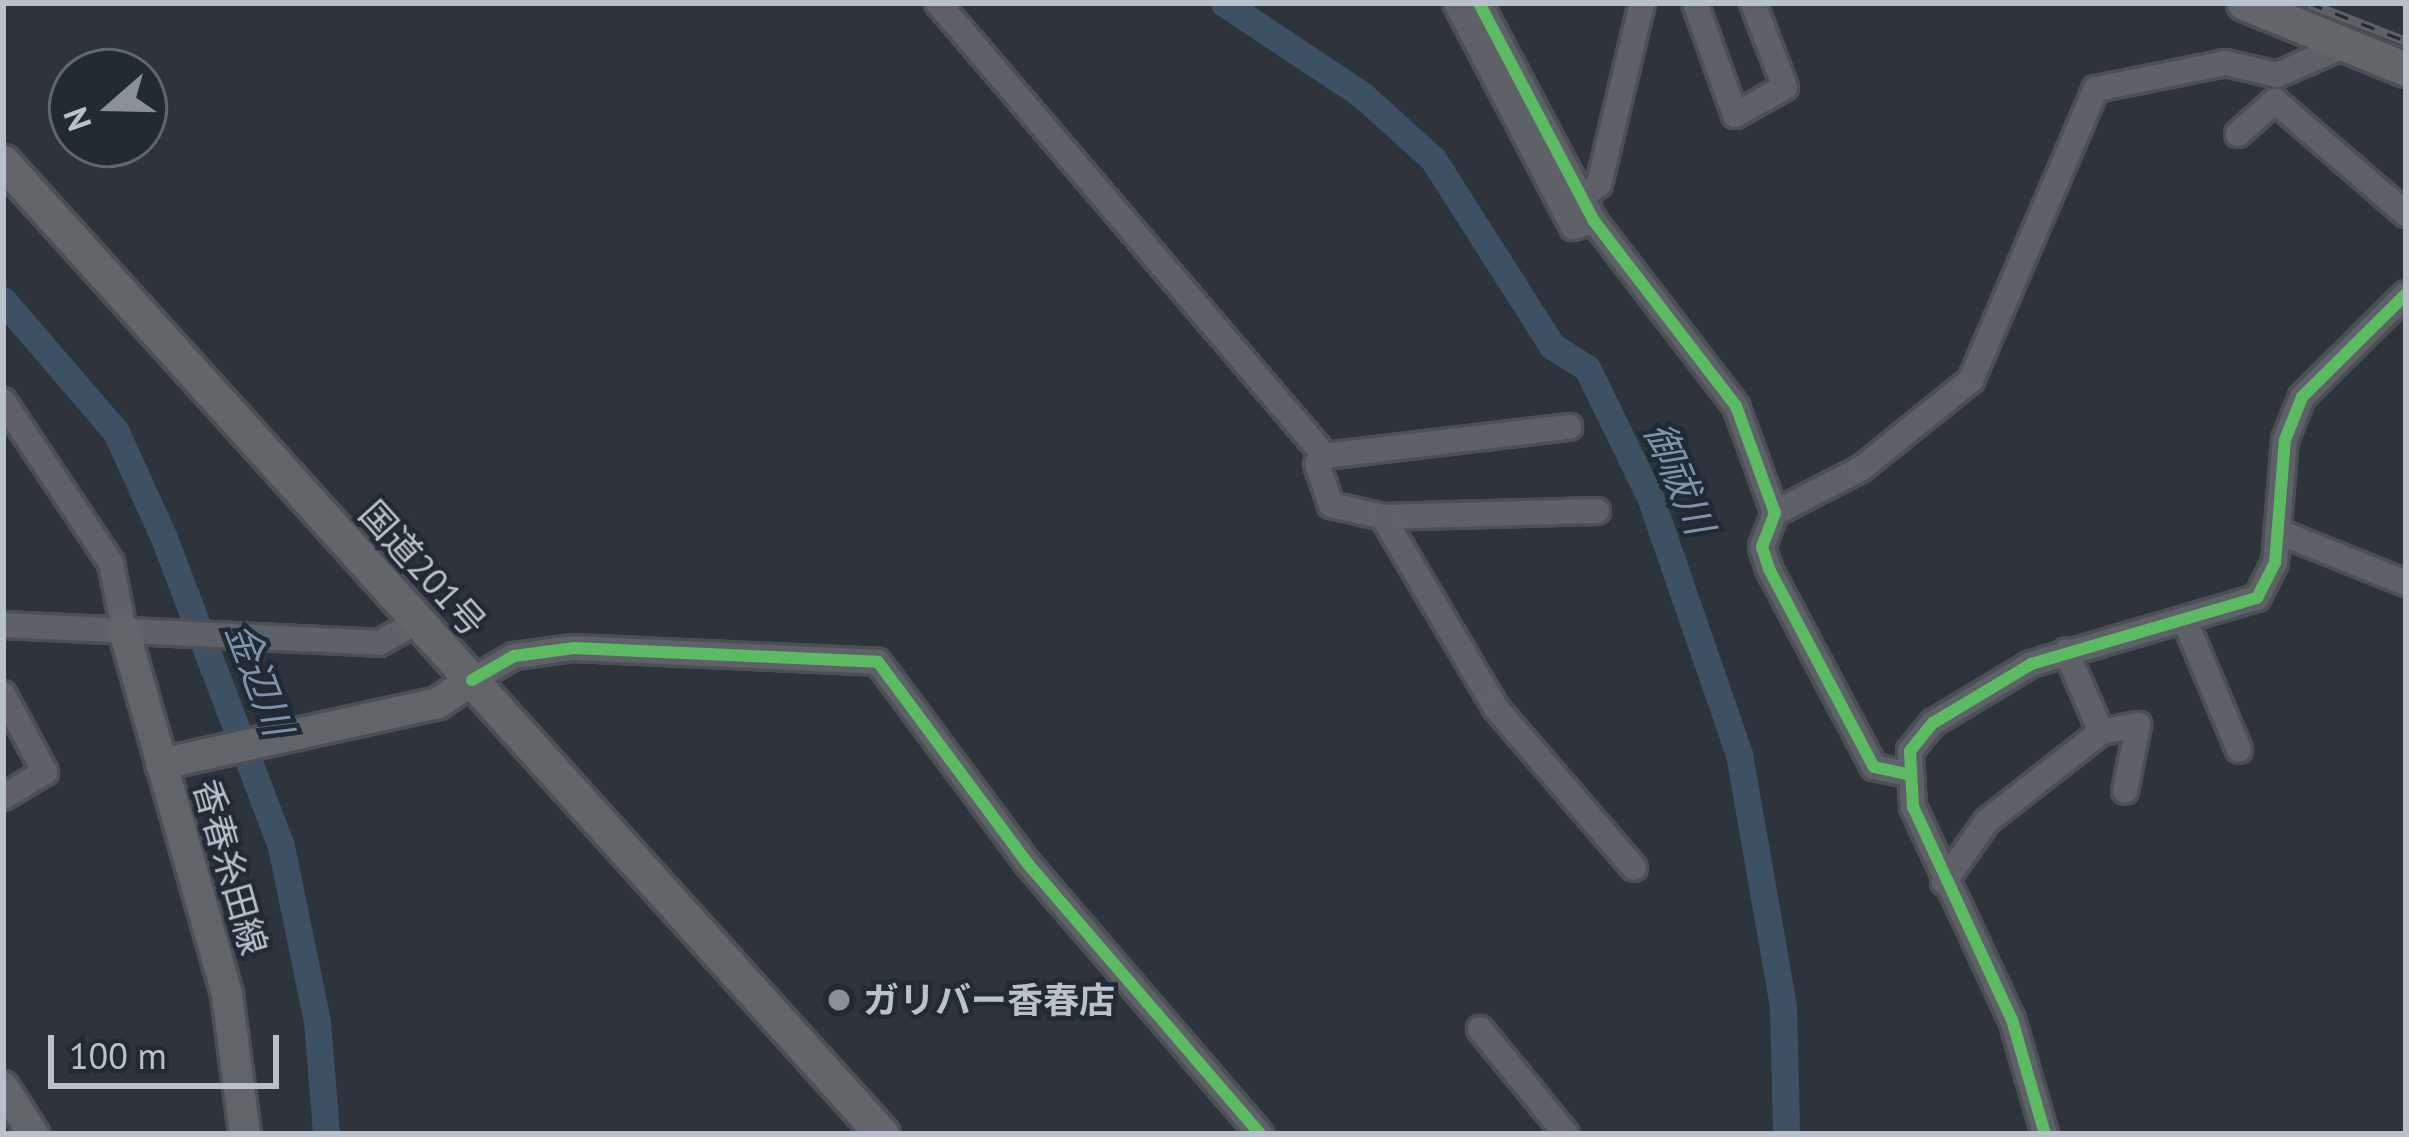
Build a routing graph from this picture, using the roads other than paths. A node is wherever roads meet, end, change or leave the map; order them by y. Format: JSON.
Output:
{"nodes":[{"id":1,"x":938,"y":3,"type":"edge"},
{"id":2,"x":1456,"y":3,"type":"edge"},
{"id":3,"x":1479,"y":3,"type":"edge"},
{"id":4,"x":1642,"y":3,"type":"edge"},
{"id":5,"x":1695,"y":3,"type":"edge"},
{"id":6,"x":1753,"y":3,"type":"edge"},
{"id":7,"x":2244,"y":3,"type":"edge"},
{"id":8,"x":2348,"y":44,"type":"junction"},
{"id":9,"x":2406,"y":69,"type":"edge"},
{"id":10,"x":2238,"y":134,"type":"dead end"},
{"id":11,"x":3,"y":162,"type":"edge"},
{"id":12,"x":3,"y":186,"type":"edge"},
{"id":13,"x":1581,"y":198,"type":"junction"},
{"id":14,"x":2406,"y":214,"type":"edge"},
{"id":15,"x":1583,"y":224,"type":"junction"},
{"id":16,"x":2406,"y":294,"type":"edge"},
{"id":17,"x":3,"y":400,"type":"edge"},
{"id":18,"x":1569,"y":428,"type":"dead end"},
{"id":19,"x":1325,"y":456,"type":"junction"},
{"id":20,"x":1598,"y":511,"type":"dead end"},
{"id":21,"x":1775,"y":513,"type":"junction"},
{"id":22,"x":1383,"y":517,"type":"junction"},
{"id":23,"x":2276,"y":531,"type":"junction"},
{"id":24,"x":2406,"y":583,"type":"edge"},
{"id":25,"x":3,"y":625,"type":"edge"},
{"id":26,"x":2187,"y":626,"type":"junction"},
{"id":27,"x":402,"y":630,"type":"junction"},
{"id":28,"x":129,"y":631,"type":"junction"},
{"id":29,"x":2066,"y":651,"type":"junction"},
{"id":30,"x":464,"y":685,"type":"junction"},
{"id":31,"x":3,"y":694,"type":"edge"},
{"id":32,"x":2101,"y":732,"type":"junction"},
{"id":33,"x":2239,"y":750,"type":"dead end"},
{"id":34,"x":168,"y":761,"type":"junction"},
{"id":35,"x":1906,"y":774,"type":"junction"},
{"id":36,"x":2125,"y":791,"type":"dead end"},
{"id":37,"x":3,"y":797,"type":"edge"},
{"id":38,"x":1634,"y":868,"type":"dead end"},
{"id":39,"x":1944,"y":882,"type":"junction"},
{"id":40,"x":1480,"y":1029,"type":"dead end"},
{"id":41,"x":3,"y":1087,"type":"edge"},
{"id":42,"x":33,"y":1134,"type":"edge"},
{"id":43,"x":245,"y":1134,"type":"edge"},
{"id":44,"x":856,"y":1134,"type":"edge"},
{"id":45,"x":882,"y":1134,"type":"edge"},
{"id":46,"x":1259,"y":1134,"type":"edge"},
{"id":47,"x":1566,"y":1134,"type":"edge"},
{"id":48,"x":2045,"y":1134,"type":"edge"}],
"edges":[{"from":1,"to":19,"type":"street"},
{"from":2,"to":15,"type":"street"},
{"from":3,"to":13,"type":"street"},
{"from":4,"to":13,"type":"street"},
{"from":5,"to":6,"type":"street"},
{"from":7,"to":8,"type":"highway"},
{"from":8,"to":9,"type":"highway"},
{"from":8,"to":21,"type":"street"},
{"from":10,"to":14,"type":"street"},
{"from":11,"to":30,"type":"highway","name":"国道201号"},
{"from":12,"to":27,"type":"highway","name":"国道201号"},
{"from":13,"to":15,"type":"street"},
{"from":15,"to":21,"type":"street"},
{"from":16,"to":23,"type":"street"},
{"from":17,"to":28,"type":"street"},
{"from":18,"to":19,"type":"street"},
{"from":19,"to":22,"type":"street"},
{"from":20,"to":22,"type":"street"},
{"from":21,"to":35,"type":"street"},
{"from":22,"to":38,"type":"street"},
{"from":23,"to":24,"type":"street"},
{"from":23,"to":26,"type":"street"},
{"from":25,"to":28,"type":"street"},
{"from":26,"to":29,"type":"street"},
{"from":26,"to":33,"type":"street"},
{"from":27,"to":28,"type":"street"},
{"from":27,"to":30,"type":"highway","name":"国道201号"},
{"from":28,"to":34,"type":"main road","name":"香春糸田線"},
{"from":29,"to":32,"type":"street"},
{"from":29,"to":35,"type":"street"},
{"from":30,"to":34,"type":"main road","name":"香春糸田線"},
{"from":30,"to":44,"type":"highway","name":"国道201号"},
{"from":30,"to":45,"type":"highway","name":"国道201号"},
{"from":30,"to":46,"type":"street"},
{"from":31,"to":37,"type":"street"},
{"from":32,"to":36,"type":"street"},
{"from":32,"to":39,"type":"street"},
{"from":34,"to":43,"type":"main road","name":"香春糸田線"},
{"from":35,"to":39,"type":"street"},
{"from":39,"to":48,"type":"street"},
{"from":40,"to":47,"type":"street"},
{"from":41,"to":42,"type":"main road"}]}
